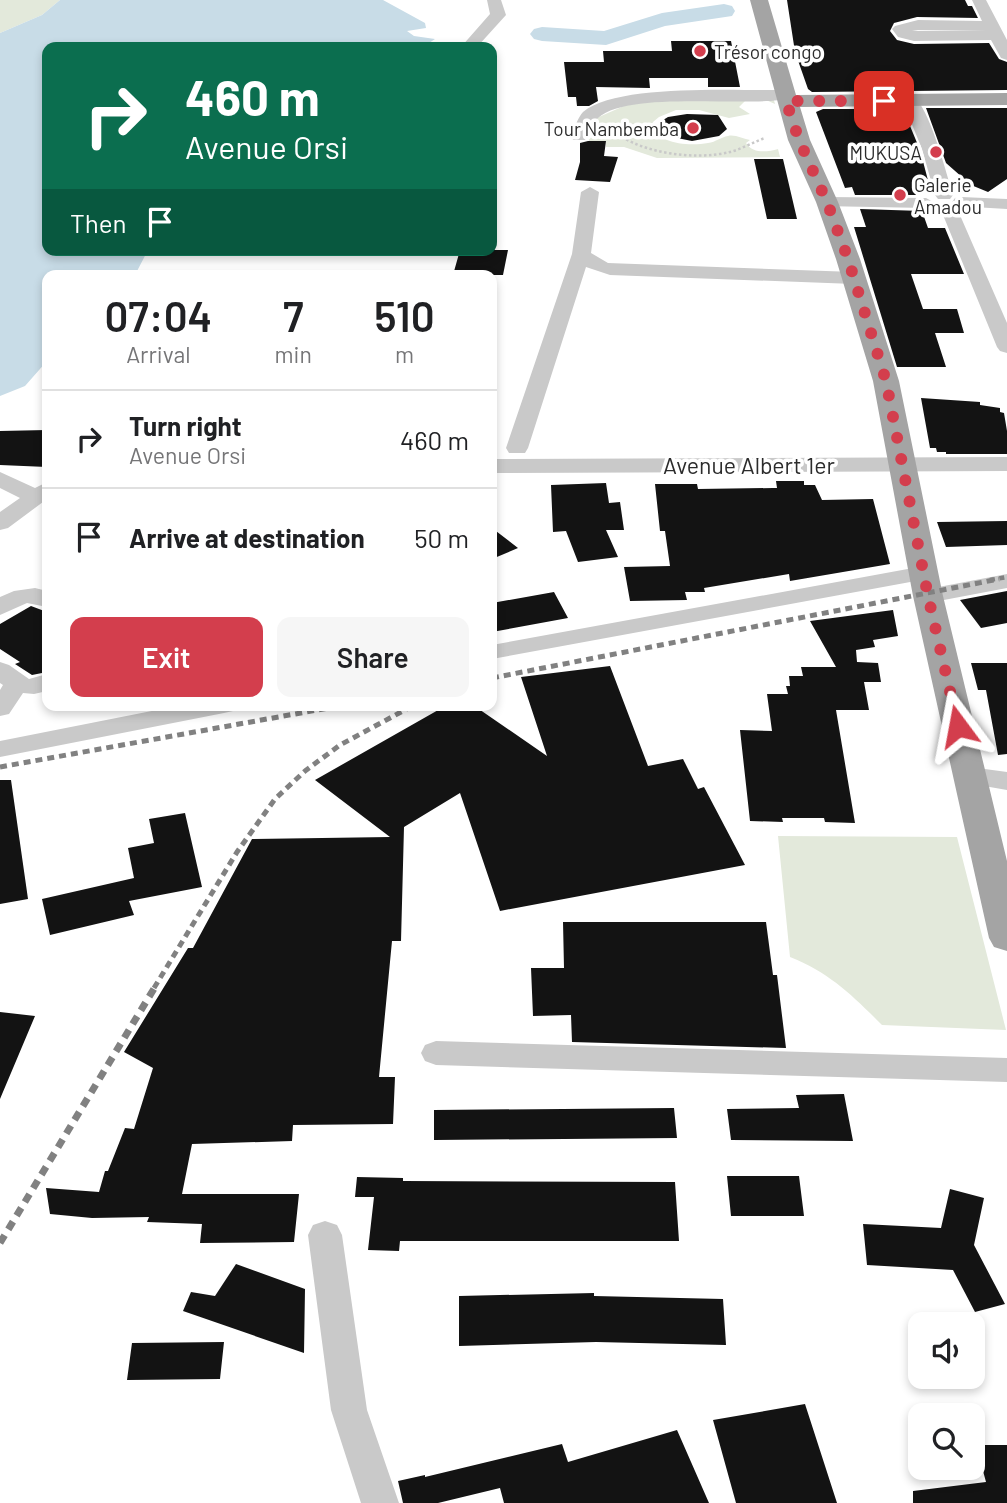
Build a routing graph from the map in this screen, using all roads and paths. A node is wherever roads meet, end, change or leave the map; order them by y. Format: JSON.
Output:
{"nodes":[{"id":1,"x":494,"y":0,"type":"edge"},
{"id":2,"x":759,"y":0,"type":"edge"},
{"id":3,"x":979,"y":0,"type":"edge"},
{"id":4,"x":474,"y":42,"type":"edge"},
{"id":5,"x":1007,"y":55,"type":"edge"},
{"id":6,"x":786,"y":98,"type":"junction"},
{"id":7,"x":1007,"y":99,"type":"edge"},
{"id":8,"x":909,"y":100,"type":"junction"},
{"id":9,"x":606,"y":125,"type":"junction"},
{"id":10,"x":659,"y":125,"type":"dead end"},
{"id":11,"x":582,"y":130,"type":"joint"},
{"id":12,"x":765,"y":138,"type":"dead end"},
{"id":13,"x":590,"y":192,"type":"dead end"},
{"id":14,"x":827,"y":202,"type":"junction"},
{"id":15,"x":951,"y":202,"type":"junction"},
{"id":16,"x":1007,"y":204,"type":"edge"},
{"id":17,"x":581,"y":254,"type":"junction"},
{"id":18,"x":610,"y":270,"type":"junction"},
{"id":19,"x":573,"y":277,"type":"junction"},
{"id":20,"x":854,"y":278,"type":"junction"},
{"id":21,"x":1007,"y":347,"type":"edge"},
{"id":22,"x":517,"y":448,"type":"dead end"},
{"id":23,"x":904,"y":463,"type":"junction"},
{"id":24,"x":1007,"y":464,"type":"edge"},
{"id":25,"x":497,"y":467,"type":"edge"},
{"id":26,"x":0,"y":479,"type":"edge"},
{"id":27,"x":41,"y":493,"type":"edge"},
{"id":28,"x":0,"y":523,"type":"edge"},
{"id":29,"x":1007,"y":581,"type":"edge"},
{"id":30,"x":926,"y":584,"type":"junction"},
{"id":31,"x":42,"y":598,"type":"edge"},
{"id":32,"x":0,"y":608,"type":"edge"},
{"id":33,"x":497,"y":651,"type":"edge"},
{"id":34,"x":8,"y":677,"type":"edge"},
{"id":35,"x":42,"y":684,"type":"edge"},
{"id":36,"x":0,"y":708,"type":"edge"},
{"id":37,"x":193,"y":711,"type":"edge"},
{"id":38,"x":0,"y":749,"type":"edge"},
{"id":39,"x":970,"y":776,"type":"junction"},
{"id":40,"x":1007,"y":781,"type":"edge"},
{"id":41,"x":1007,"y":938,"type":"edge"},
{"id":42,"x":436,"y":1053,"type":"dead end"},
{"id":43,"x":1007,"y":1070,"type":"edge"},
{"id":44,"x":325,"y":1235,"type":"dead end"},
{"id":45,"x":380,"y":1503,"type":"edge"}],
"edges":[{"from":1,"to":4,"type":"street"},
{"from":2,"to":6,"type":"main road"},
{"from":3,"to":5,"type":"street"},
{"from":6,"to":8,"type":"main road"},
{"from":6,"to":11,"type":"street"},
{"from":6,"to":14,"type":"main road"},
{"from":7,"to":8,"type":"main road"},
{"from":8,"to":15,"type":"street"},
{"from":9,"to":10,"type":"path"},
{"from":9,"to":11,"type":"path"},
{"from":9,"to":12,"type":"path"},
{"from":13,"to":17,"type":"street"},
{"from":14,"to":15,"type":"street"},
{"from":14,"to":20,"type":"main road"},
{"from":15,"to":16,"type":"street"},
{"from":15,"to":21,"type":"street"},
{"from":17,"to":18,"type":"street"},
{"from":17,"to":19,"type":"street"},
{"from":18,"to":19,"type":"street"},
{"from":18,"to":20,"type":"street"},
{"from":19,"to":22,"type":"street"},
{"from":20,"to":23,"type":"main road"},
{"from":23,"to":24,"type":"street","name":"Avenue Albert 1er"},
{"from":23,"to":25,"type":"street","name":"Avenue Albert 1er"},
{"from":23,"to":30,"type":"main road"},
{"from":26,"to":27,"type":"street"},
{"from":27,"to":28,"type":"street"},
{"from":29,"to":30,"type":"street"},
{"from":30,"to":33,"type":"street"},
{"from":30,"to":39,"type":"main road"},
{"from":31,"to":32,"type":"street"},
{"from":34,"to":35,"type":"street"},
{"from":34,"to":36,"type":"street"},
{"from":37,"to":38,"type":"street"},
{"from":39,"to":40,"type":"street"},
{"from":39,"to":41,"type":"main road"},
{"from":42,"to":43,"type":"street"},
{"from":44,"to":45,"type":"street"}]}
